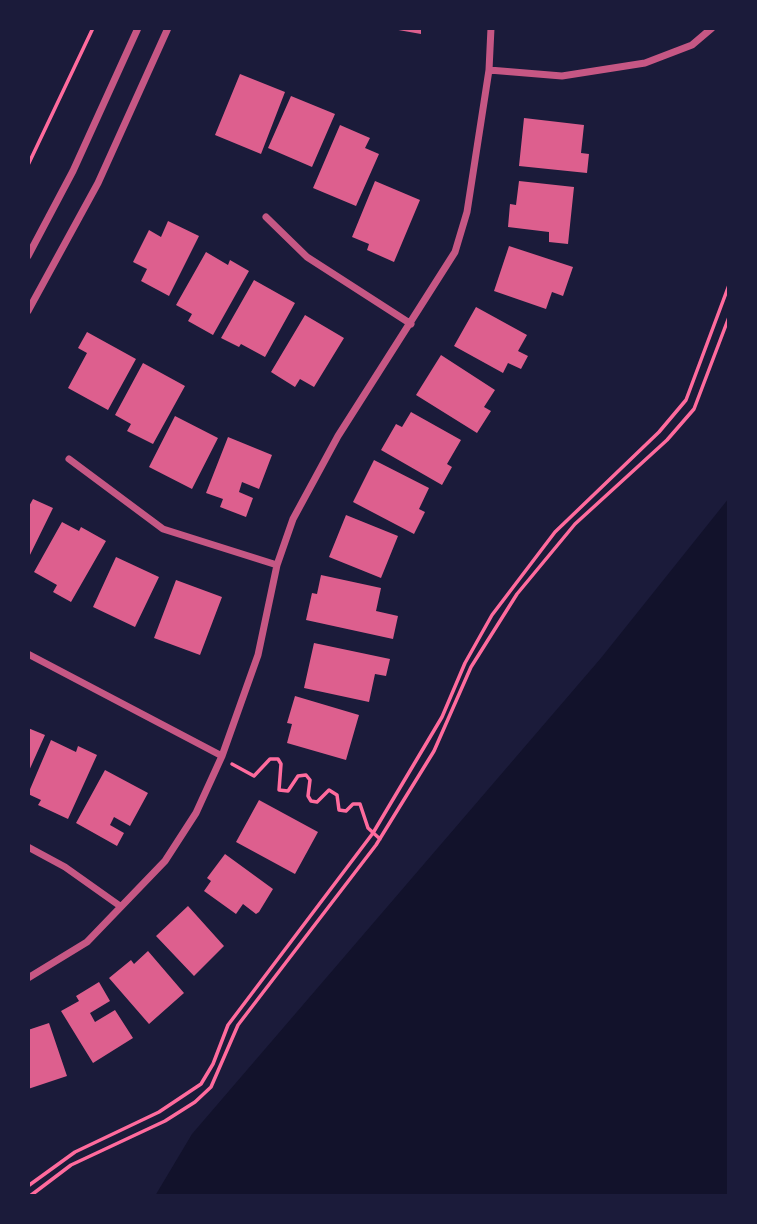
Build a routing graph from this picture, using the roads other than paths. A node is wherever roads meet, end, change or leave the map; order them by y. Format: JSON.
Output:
{"nodes":[{"id":1,"x":138,"y":28,"type":"edge"},
{"id":2,"x":168,"y":28,"type":"edge"},
{"id":3,"x":491,"y":28,"type":"edge"},
{"id":4,"x":712,"y":28,"type":"edge"},
{"id":5,"x":489,"y":70,"type":"junction"},
{"id":6,"x":265,"y":217,"type":"dead end"},
{"id":7,"x":28,"y":256,"type":"edge"},
{"id":8,"x":28,"y":311,"type":"edge"},
{"id":9,"x":411,"y":324,"type":"junction"},
{"id":10,"x":69,"y":459,"type":"dead end"},
{"id":11,"x":277,"y":565,"type":"junction"},
{"id":12,"x":28,"y":654,"type":"edge"},
{"id":13,"x":222,"y":756,"type":"junction"},
{"id":14,"x":28,"y":847,"type":"edge"},
{"id":15,"x":120,"y":906,"type":"junction"},
{"id":16,"x":28,"y":978,"type":"edge"}],
"edges":[{"from":1,"to":7,"type":"street"},
{"from":2,"to":8,"type":"street"},
{"from":3,"to":5,"type":"street"},
{"from":4,"to":5,"type":"street"},
{"from":5,"to":9,"type":"street"},
{"from":6,"to":9,"type":"street"},
{"from":9,"to":11,"type":"street"},
{"from":10,"to":11,"type":"street"},
{"from":11,"to":13,"type":"street"},
{"from":12,"to":13,"type":"street"},
{"from":13,"to":15,"type":"street"},
{"from":14,"to":15,"type":"street"},
{"from":15,"to":16,"type":"street"}]}
